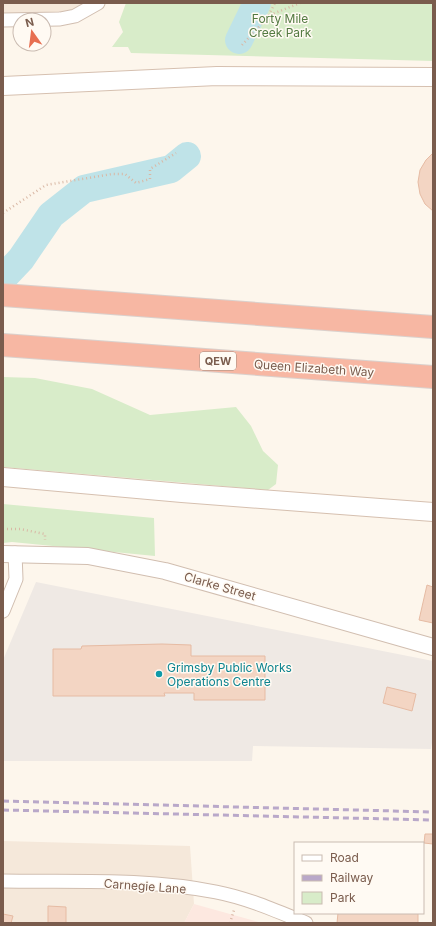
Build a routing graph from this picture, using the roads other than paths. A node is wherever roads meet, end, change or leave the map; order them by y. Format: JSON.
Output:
{"nodes":[{"id":1,"x":98,"y":3,"type":"edge"},
{"id":2,"x":3,"y":20,"type":"edge"},
{"id":3,"x":433,"y":77,"type":"edge"},
{"id":4,"x":3,"y":86,"type":"edge"},
{"id":5,"x":5,"y":295,"type":"edge"},
{"id":6,"x":433,"y":327,"type":"edge"},
{"id":7,"x":3,"y":344,"type":"edge"},
{"id":8,"x":433,"y":377,"type":"edge"},
{"id":9,"x":3,"y":477,"type":"edge"},
{"id":10,"x":433,"y":512,"type":"edge"},
{"id":11,"x":9,"y":554,"type":"edge"},
{"id":12,"x":3,"y":611,"type":"edge"},
{"id":13,"x":433,"y":647,"type":"edge"},
{"id":14,"x":3,"y":881,"type":"edge"},
{"id":15,"x":306,"y":923,"type":"edge"}],
"edges":[{"from":1,"to":2,"type":"street"},
{"from":3,"to":4,"type":"main road"},
{"from":5,"to":6,"type":"highway"},
{"from":7,"to":8,"type":"highway","name":"Queen Elizabeth Way","number":"QEW"},
{"from":9,"to":10,"type":"main road"},
{"from":11,"to":12,"type":"street"},
{"from":11,"to":13,"type":"street","name":"Clarke Street"},
{"from":14,"to":15,"type":"street","name":"Carnegie Lane"}]}
